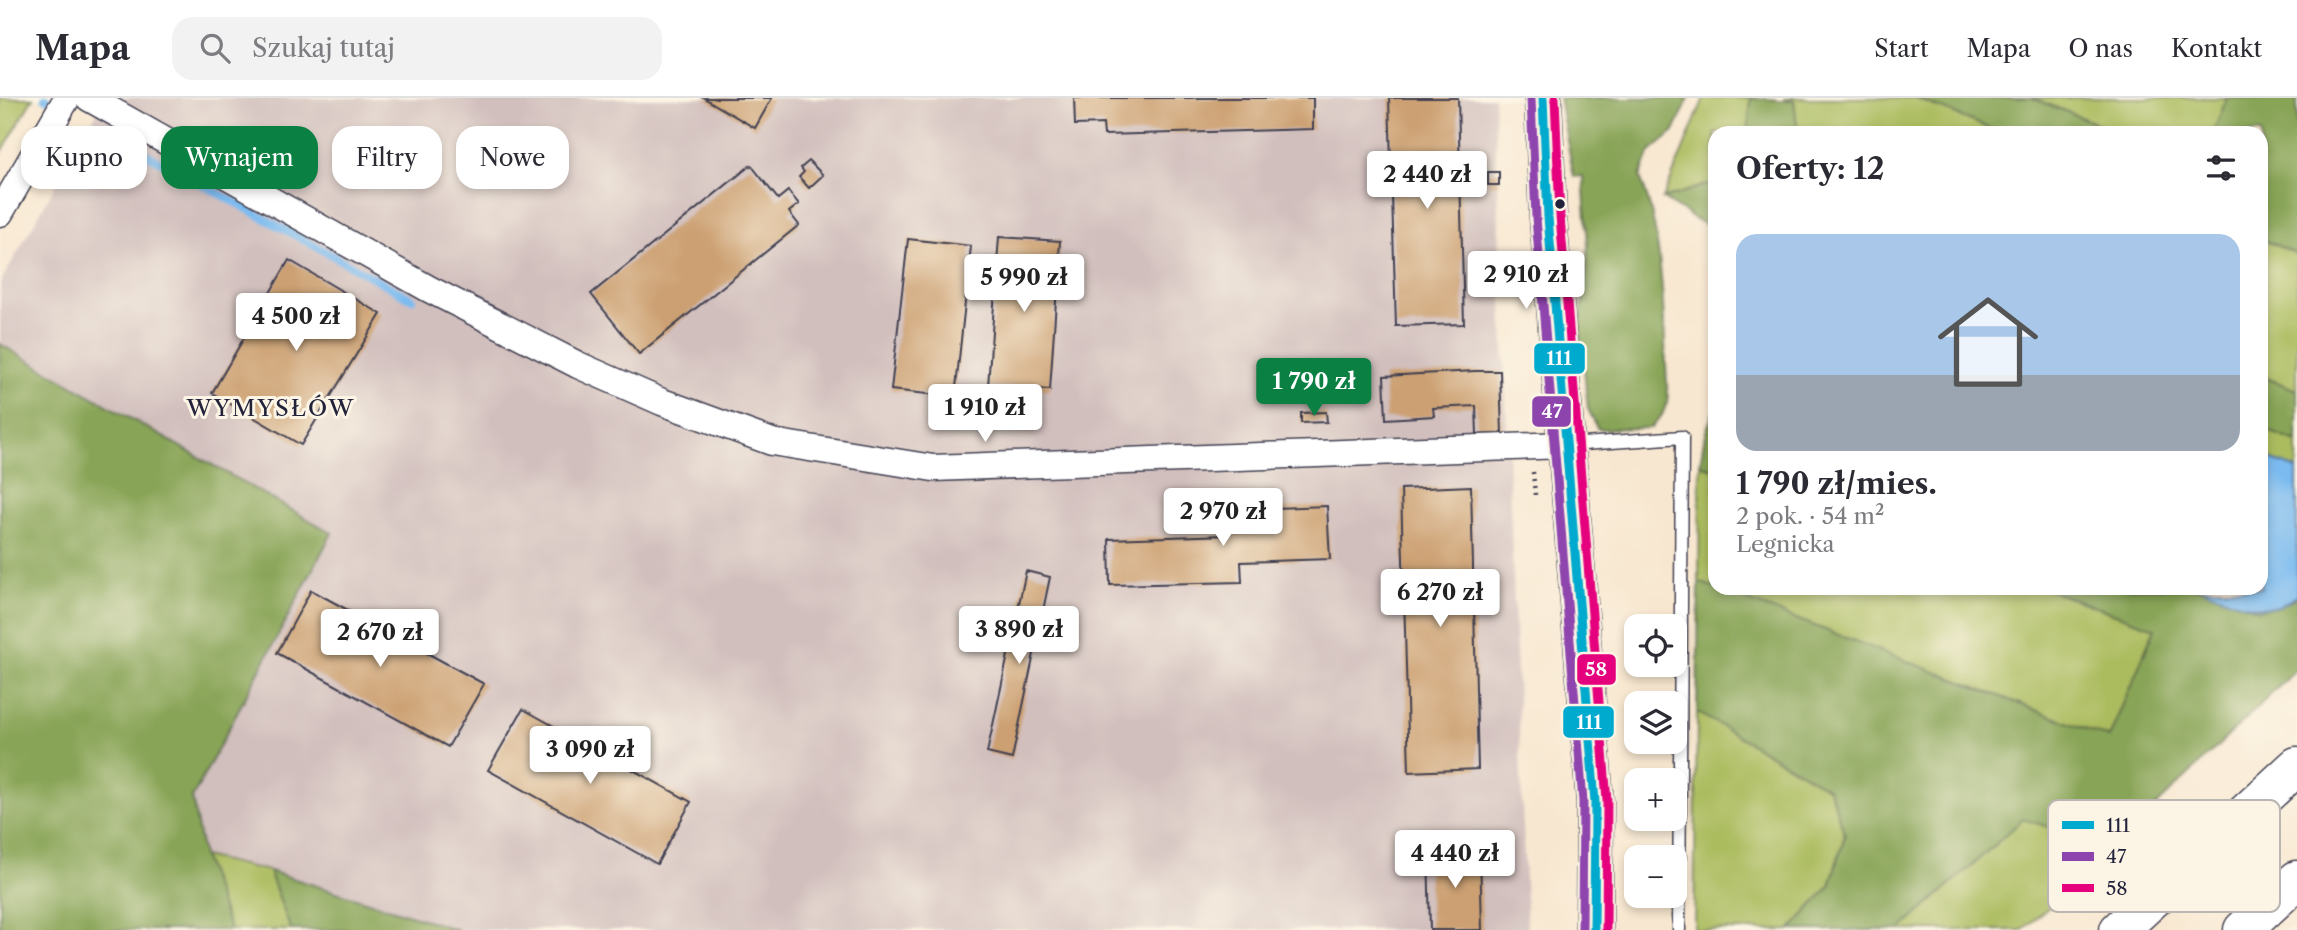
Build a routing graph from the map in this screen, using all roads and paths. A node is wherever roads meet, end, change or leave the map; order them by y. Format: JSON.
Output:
{"nodes":[{"id":1,"x":67,"y":98,"type":"edge"},
{"id":2,"x":89,"y":98,"type":"edge"},
{"id":3,"x":1543,"y":98,"type":"edge"},
{"id":4,"x":0,"y":213,"type":"edge"},
{"id":5,"x":1565,"y":445,"type":"junction"},
{"id":6,"x":2297,"y":766,"type":"edge"},
{"id":7,"x":2260,"y":800,"type":"edge"},
{"id":8,"x":2297,"y":880,"type":"edge"},
{"id":9,"x":2280,"y":896,"type":"edge"},
{"id":10,"x":2139,"y":912,"type":"edge"},
{"id":11,"x":2263,"y":912,"type":"edge"},
{"id":12,"x":1594,"y":930,"type":"edge"},
{"id":13,"x":1679,"y":930,"type":"edge"},
{"id":14,"x":2119,"y":930,"type":"edge"},
{"id":15,"x":2244,"y":930,"type":"edge"}],
"edges":[{"from":1,"to":4,"type":"street"},
{"from":2,"to":5,"type":"street"},
{"from":3,"to":5,"type":"main road"},
{"from":5,"to":12,"type":"main road"},
{"from":5,"to":13,"type":"lane"},
{"from":6,"to":7,"type":"highway"},
{"from":8,"to":9,"type":"highway"},
{"from":10,"to":14,"type":"highway"},
{"from":11,"to":15,"type":"highway"}]}
